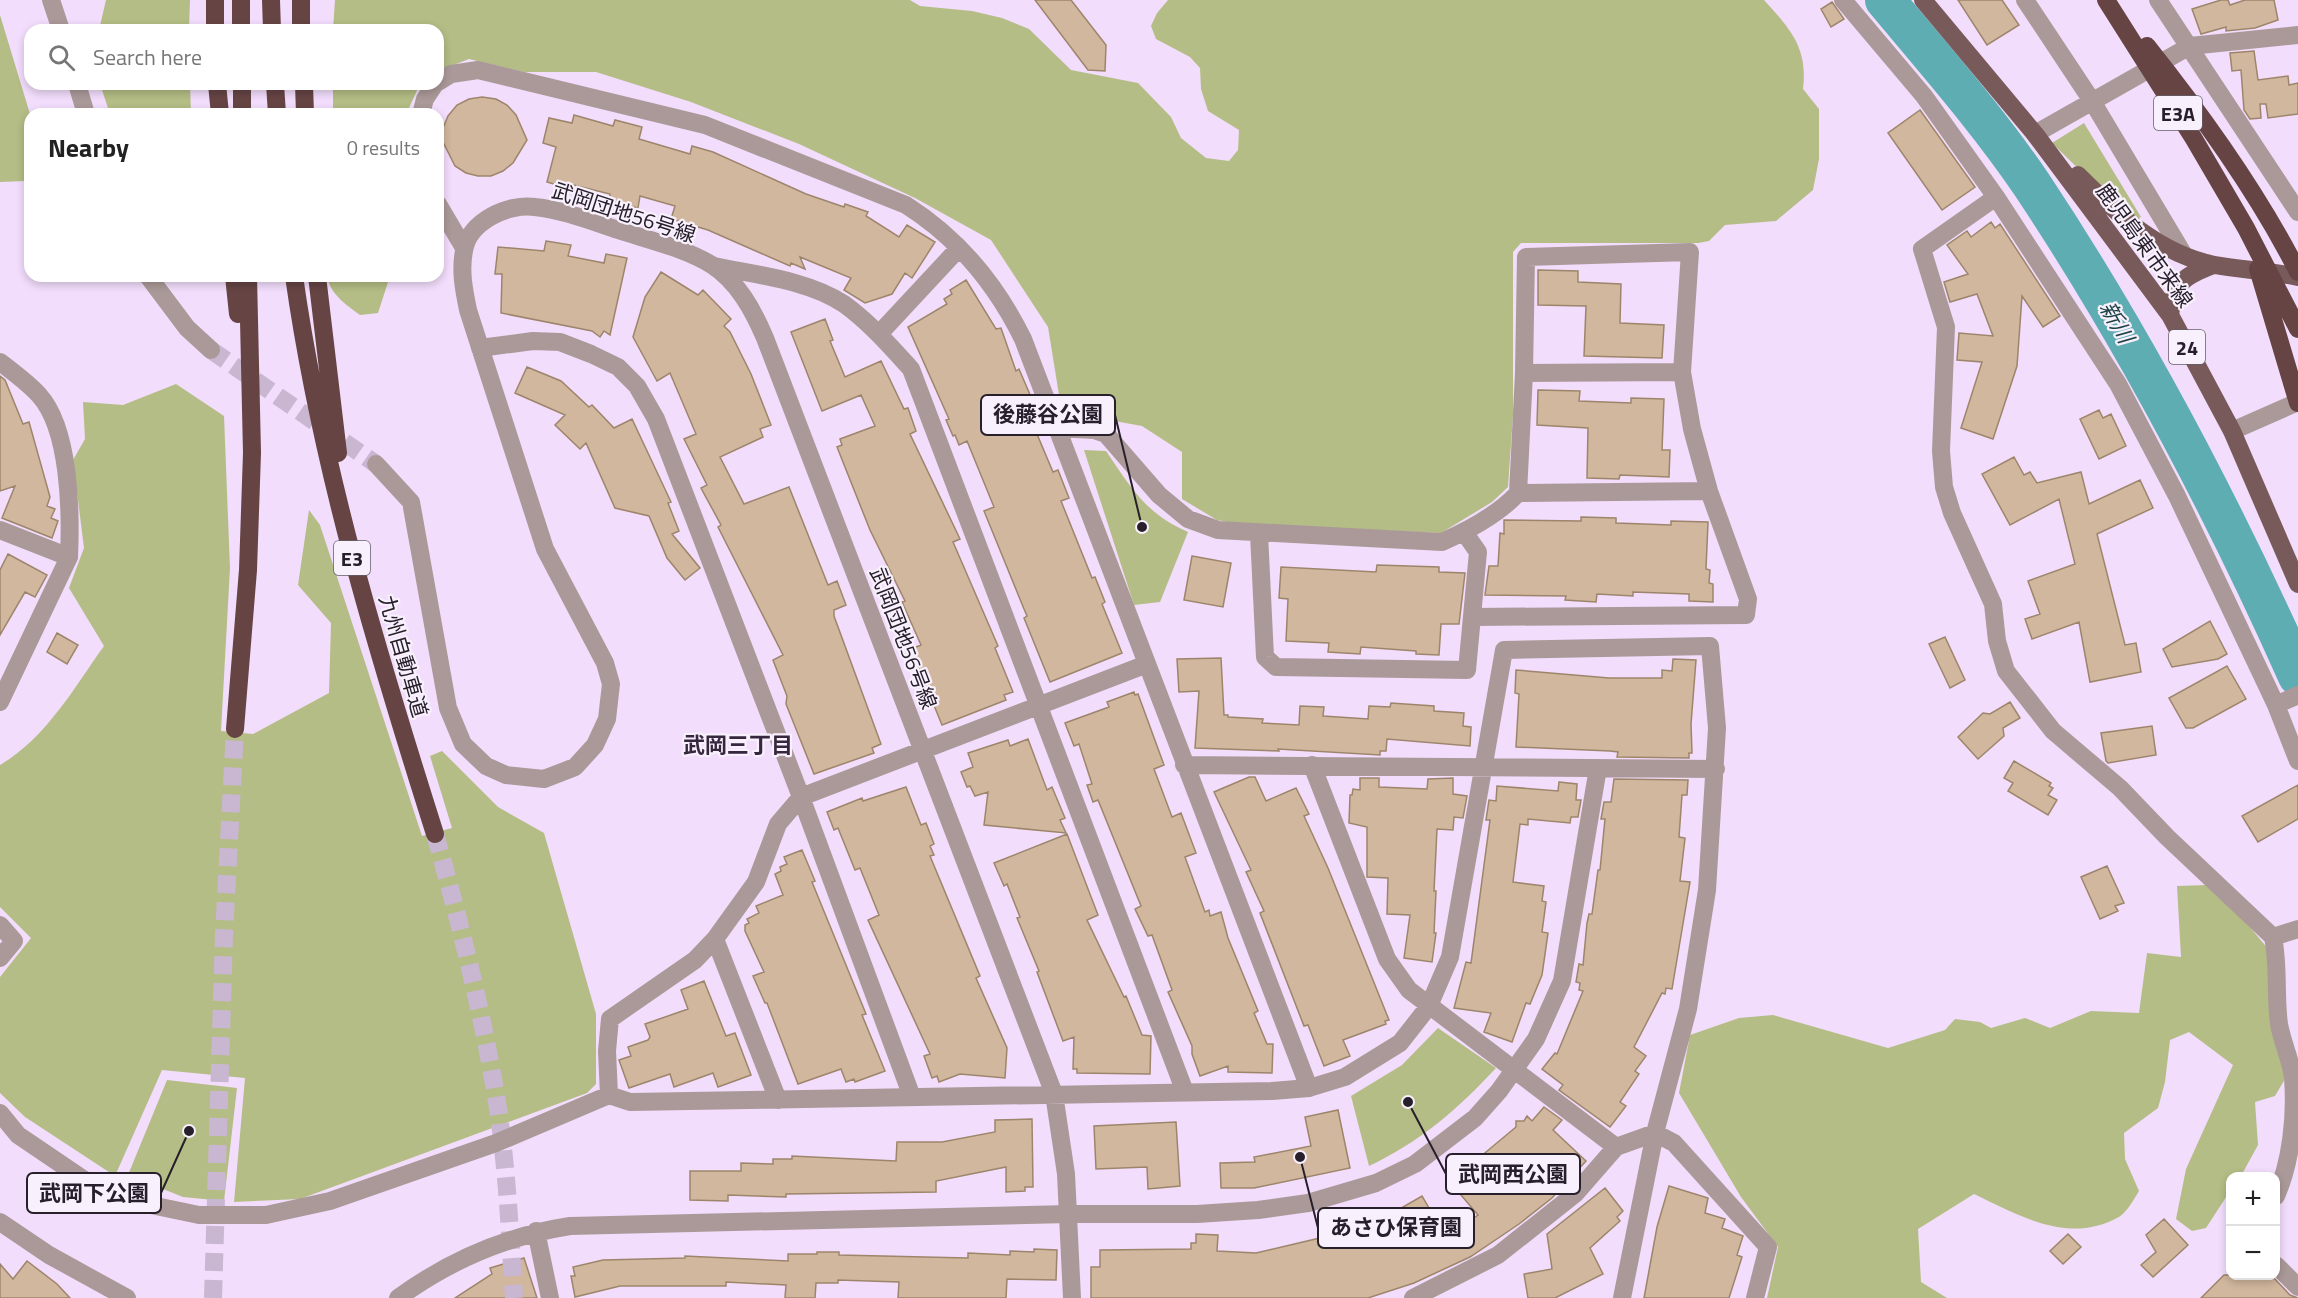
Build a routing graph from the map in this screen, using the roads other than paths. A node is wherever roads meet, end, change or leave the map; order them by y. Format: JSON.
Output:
{"nodes":[{"id":1,"x":51,"y":0,"type":"edge"},
{"id":2,"x":215,"y":0,"type":"edge"},
{"id":3,"x":241,"y":0,"type":"edge"},
{"id":4,"x":271,"y":0,"type":"edge"},
{"id":5,"x":301,"y":0,"type":"edge"},
{"id":6,"x":1843,"y":0,"type":"edge"},
{"id":7,"x":1923,"y":0,"type":"edge"},
{"id":8,"x":2025,"y":0,"type":"edge"},
{"id":9,"x":2108,"y":0,"type":"edge"},
{"id":10,"x":2158,"y":0,"type":"edge"},
{"id":11,"x":59,"y":24,"type":"edge"},
{"id":12,"x":215,"y":24,"type":"edge"},
{"id":13,"x":241,"y":24,"type":"edge"},
{"id":14,"x":272,"y":24,"type":"edge"},
{"id":15,"x":302,"y":24,"type":"edge"},
{"id":16,"x":2298,"y":35,"type":"edge"},
{"id":17,"x":2190,"y":46,"type":"junction"},
{"id":18,"x":444,"y":79,"type":"edge"},
{"id":19,"x":79,"y":90,"type":"edge"},
{"id":20,"x":218,"y":90,"type":"edge"},
{"id":21,"x":242,"y":90,"type":"edge"},
{"id":22,"x":275,"y":90,"type":"edge"},
{"id":23,"x":304,"y":90,"type":"edge"},
{"id":24,"x":432,"y":90,"type":"edge"},
{"id":25,"x":2092,"y":101,"type":"junction"},
{"id":26,"x":85,"y":108,"type":"edge"},
{"id":27,"x":219,"y":108,"type":"edge"},
{"id":28,"x":242,"y":108,"type":"edge"},
{"id":29,"x":277,"y":108,"type":"edge"},
{"id":30,"x":305,"y":108,"type":"edge"},
{"id":31,"x":423,"y":108,"type":"edge"},
{"id":32,"x":2035,"y":134,"type":"junction"},
{"id":33,"x":1996,"y":197,"type":"junction"},
{"id":34,"x":2298,"y":212,"type":"edge"},
{"id":35,"x":444,"y":214,"type":"edge"},
{"id":36,"x":2246,"y":228,"type":"junction"},
{"id":37,"x":464,"y":248,"type":"junction"},
{"id":38,"x":959,"y":248,"type":"junction"},
{"id":39,"x":2184,"y":255,"type":"junction"},
{"id":40,"x":2213,"y":265,"type":"junction"},
{"id":41,"x":712,"y":266,"type":"junction"},
{"id":42,"x":2298,"y":272,"type":"edge"},
{"id":43,"x":2298,"y":277,"type":"edge"},
{"id":44,"x":153,"y":282,"type":"edge"},
{"id":45,"x":235,"y":282,"type":"edge"},
{"id":46,"x":248,"y":282,"type":"edge"},
{"id":47,"x":295,"y":282,"type":"edge"},
{"id":48,"x":318,"y":282,"type":"edge"},
{"id":49,"x":2170,"y":315,"type":"junction"},
{"id":50,"x":2298,"y":329,"type":"edge"},
{"id":51,"x":879,"y":333,"type":"junction"},
{"id":52,"x":480,"y":348,"type":"junction"},
{"id":53,"x":211,"y":350,"type":"tunnel mouth"},
{"id":54,"x":0,"y":362,"type":"edge"},
{"id":55,"x":1682,"y":372,"type":"junction"},
{"id":56,"x":1524,"y":373,"type":"junction"},
{"id":57,"x":2298,"y":402,"type":"edge"},
{"id":58,"x":1056,"y":428,"type":"junction"},
{"id":59,"x":2232,"y":431,"type":"junction"},
{"id":60,"x":252,"y":453,"type":"junction"},
{"id":61,"x":376,"y":464,"type":"tunnel mouth"},
{"id":62,"x":1709,"y":491,"type":"junction"},
{"id":63,"x":1518,"y":493,"type":"junction"},
{"id":64,"x":0,"y":530,"type":"edge"},
{"id":65,"x":1464,"y":532,"type":"junction"},
{"id":66,"x":1259,"y":534,"type":"junction"},
{"id":67,"x":69,"y":557,"type":"junction"},
{"id":68,"x":2298,"y":584,"type":"edge"},
{"id":69,"x":1473,"y":617,"type":"junction"},
{"id":70,"x":1147,"y":664,"type":"junction"},
{"id":71,"x":383,"y":670,"type":"junction"},
{"id":72,"x":2298,"y":695,"type":"edge"},
{"id":73,"x":0,"y":702,"type":"edge"},
{"id":74,"x":2276,"y":705,"type":"junction"},
{"id":75,"x":1039,"y":707,"type":"junction"},
{"id":76,"x":235,"y":729,"type":"tunnel mouth"},
{"id":77,"x":923,"y":752,"type":"junction"},
{"id":78,"x":2298,"y":761,"type":"edge"},
{"id":79,"x":1184,"y":765,"type":"junction"},
{"id":80,"x":1312,"y":765,"type":"junction"},
{"id":81,"x":1484,"y":766,"type":"junction"},
{"id":82,"x":1598,"y":768,"type":"junction"},
{"id":83,"x":1716,"y":769,"type":"junction"},
{"id":84,"x":801,"y":797,"type":"junction"},
{"id":85,"x":435,"y":834,"type":"tunnel mouth"},
{"id":86,"x":0,"y":925,"type":"edge"},
{"id":87,"x":2298,"y":929,"type":"edge"},
{"id":88,"x":2273,"y":937,"type":"junction"},
{"id":89,"x":715,"y":939,"type":"junction"},
{"id":90,"x":0,"y":958,"type":"edge"},
{"id":91,"x":1429,"y":1006,"type":"junction"},
{"id":92,"x":1515,"y":1069,"type":"junction"},
{"id":93,"x":1309,"y":1088,"type":"junction"},
{"id":94,"x":1185,"y":1092,"type":"junction"},
{"id":95,"x":1054,"y":1094,"type":"junction"},
{"id":96,"x":609,"y":1095,"type":"junction"},
{"id":97,"x":912,"y":1097,"type":"junction"},
{"id":98,"x":778,"y":1101,"type":"junction"},
{"id":99,"x":0,"y":1113,"type":"edge"},
{"id":100,"x":1655,"y":1133,"type":"junction"},
{"id":101,"x":1616,"y":1147,"type":"junction"},
{"id":102,"x":2280,"y":1184,"type":"edge"},
{"id":103,"x":1069,"y":1214,"type":"junction"},
{"id":104,"x":0,"y":1222,"type":"edge"},
{"id":105,"x":536,"y":1231,"type":"junction"},
{"id":106,"x":2280,"y":1269,"type":"edge"},
{"id":107,"x":2298,"y":1287,"type":"edge"},
{"id":108,"x":127,"y":1298,"type":"edge"},
{"id":109,"x":398,"y":1298,"type":"edge"},
{"id":110,"x":550,"y":1298,"type":"edge"},
{"id":111,"x":1072,"y":1298,"type":"edge"},
{"id":112,"x":1413,"y":1298,"type":"edge"},
{"id":113,"x":1622,"y":1298,"type":"edge"},
{"id":114,"x":1755,"y":1298,"type":"edge"}],
"edges":[{"from":1,"to":11,"type":"street"},
{"from":2,"to":12,"type":"highway"},
{"from":3,"to":13,"type":"highway"},
{"from":4,"to":14,"type":"highway"},
{"from":5,"to":15,"type":"highway"},
{"from":6,"to":33,"type":"street"},
{"from":7,"to":32,"type":"main road","name":"鹿児島東市来線","number":"24"},
{"from":8,"to":25,"type":"street"},
{"from":9,"to":36,"type":"highway","number":"E3A","bridge":true},
{"from":9,"to":42,"type":"highway","bridge":true},
{"from":10,"to":17,"type":"street"},
{"from":16,"to":17,"type":"street"},
{"from":17,"to":25,"type":"street"},
{"from":17,"to":34,"type":"street"},
{"from":18,"to":38,"type":"street"},
{"from":19,"to":26,"type":"street"},
{"from":20,"to":27,"type":"highway"},
{"from":21,"to":28,"type":"highway"},
{"from":22,"to":29,"type":"highway"},
{"from":23,"to":30,"type":"highway"},
{"from":24,"to":31,"type":"street"},
{"from":25,"to":32,"type":"street"},
{"from":25,"to":39,"type":"street"},
{"from":32,"to":39,"type":"main road","name":"鹿児島東市来線","number":"24"},
{"from":32,"to":49,"type":"main road","name":"鹿児島東市来線","number":"24"},
{"from":33,"to":74,"type":"street"},
{"from":33,"to":88,"type":"street"},
{"from":35,"to":37,"type":"street"},
{"from":36,"to":50,"type":"highway","number":"E3A","bridge":true},
{"from":36,"to":57,"type":"highway","bridge":true},
{"from":37,"to":41,"type":"street","name":"武岡団地56号線"},
{"from":37,"to":52,"type":"street"},
{"from":38,"to":51,"type":"street"},
{"from":38,"to":58,"type":"street"},
{"from":39,"to":40,"type":"main road","name":"鹿児島東市来線","number":"24"},
{"from":40,"to":43,"type":"main road","name":"鹿児島東市来線","number":"24"},
{"from":40,"to":49,"type":"main road"},
{"from":41,"to":51,"type":"street"},
{"from":41,"to":77,"type":"street","name":"武岡団地56号線"},
{"from":44,"to":53,"type":"street"},
{"from":45,"to":60,"type":"highway"},
{"from":46,"to":60,"type":"highway"},
{"from":47,"to":71,"type":"highway","name":"九州自動車道","number":"E3"},
{"from":48,"to":71,"type":"highway"},
{"from":49,"to":59,"type":"main road","name":"鹿児島東市来線","number":"24"},
{"from":51,"to":75,"type":"street"},
{"from":52,"to":61,"type":"street"},
{"from":52,"to":84,"type":"street"},
{"from":54,"to":67,"type":"street"},
{"from":55,"to":56,"type":"street"},
{"from":55,"to":56,"type":"street"},
{"from":55,"to":62,"type":"street"},
{"from":56,"to":63,"type":"street"},
{"from":57,"to":59,"type":"street"},
{"from":58,"to":66,"type":"street"},
{"from":58,"to":70,"type":"street"},
{"from":59,"to":68,"type":"main road","name":"鹿児島東市来線","number":"24"},
{"from":60,"to":76,"type":"highway"},
{"from":62,"to":63,"type":"street"},
{"from":62,"to":69,"type":"street"},
{"from":63,"to":65,"type":"street"},
{"from":64,"to":67,"type":"street"},
{"from":65,"to":66,"type":"street"},
{"from":65,"to":69,"type":"street"},
{"from":66,"to":69,"type":"street"},
{"from":67,"to":73,"type":"street"},
{"from":70,"to":75,"type":"street"},
{"from":70,"to":79,"type":"street"},
{"from":71,"to":85,"type":"highway","name":"九州自動車道","number":"E3"},
{"from":72,"to":74,"type":"street"},
{"from":74,"to":78,"type":"street"},
{"from":75,"to":77,"type":"street"},
{"from":75,"to":94,"type":"street"},
{"from":77,"to":84,"type":"street"},
{"from":77,"to":95,"type":"street","name":"武岡団地56号線"},
{"from":79,"to":80,"type":"street"},
{"from":79,"to":93,"type":"street"},
{"from":80,"to":81,"type":"street"},
{"from":80,"to":91,"type":"street"},
{"from":81,"to":82,"type":"street"},
{"from":81,"to":83,"type":"street"},
{"from":81,"to":91,"type":"street"},
{"from":82,"to":83,"type":"street"},
{"from":82,"to":92,"type":"street"},
{"from":83,"to":100,"type":"street"},
{"from":84,"to":89,"type":"street"},
{"from":84,"to":97,"type":"street"},
{"from":86,"to":90,"type":"street"},
{"from":87,"to":88,"type":"street"},
{"from":88,"to":102,"type":"street"},
{"from":89,"to":96,"type":"street"},
{"from":89,"to":98,"type":"street"},
{"from":91,"to":92,"type":"street"},
{"from":91,"to":93,"type":"street"},
{"from":92,"to":101,"type":"street"},
{"from":92,"to":103,"type":"street"},
{"from":93,"to":94,"type":"street"},
{"from":94,"to":95,"type":"street"},
{"from":95,"to":97,"type":"street"},
{"from":95,"to":103,"type":"street","name":"武岡団地56号線"},
{"from":96,"to":98,"type":"street"},
{"from":96,"to":99,"type":"street"},
{"from":97,"to":98,"type":"street"},
{"from":100,"to":101,"type":"street"},
{"from":100,"to":113,"type":"street"},
{"from":100,"to":114,"type":"street"},
{"from":101,"to":112,"type":"street"},
{"from":103,"to":105,"type":"street"},
{"from":103,"to":111,"type":"street","name":"武岡団地56号線"},
{"from":104,"to":108,"type":"street"},
{"from":105,"to":109,"type":"street"},
{"from":105,"to":110,"type":"street"},
{"from":106,"to":107,"type":"street"}]}
